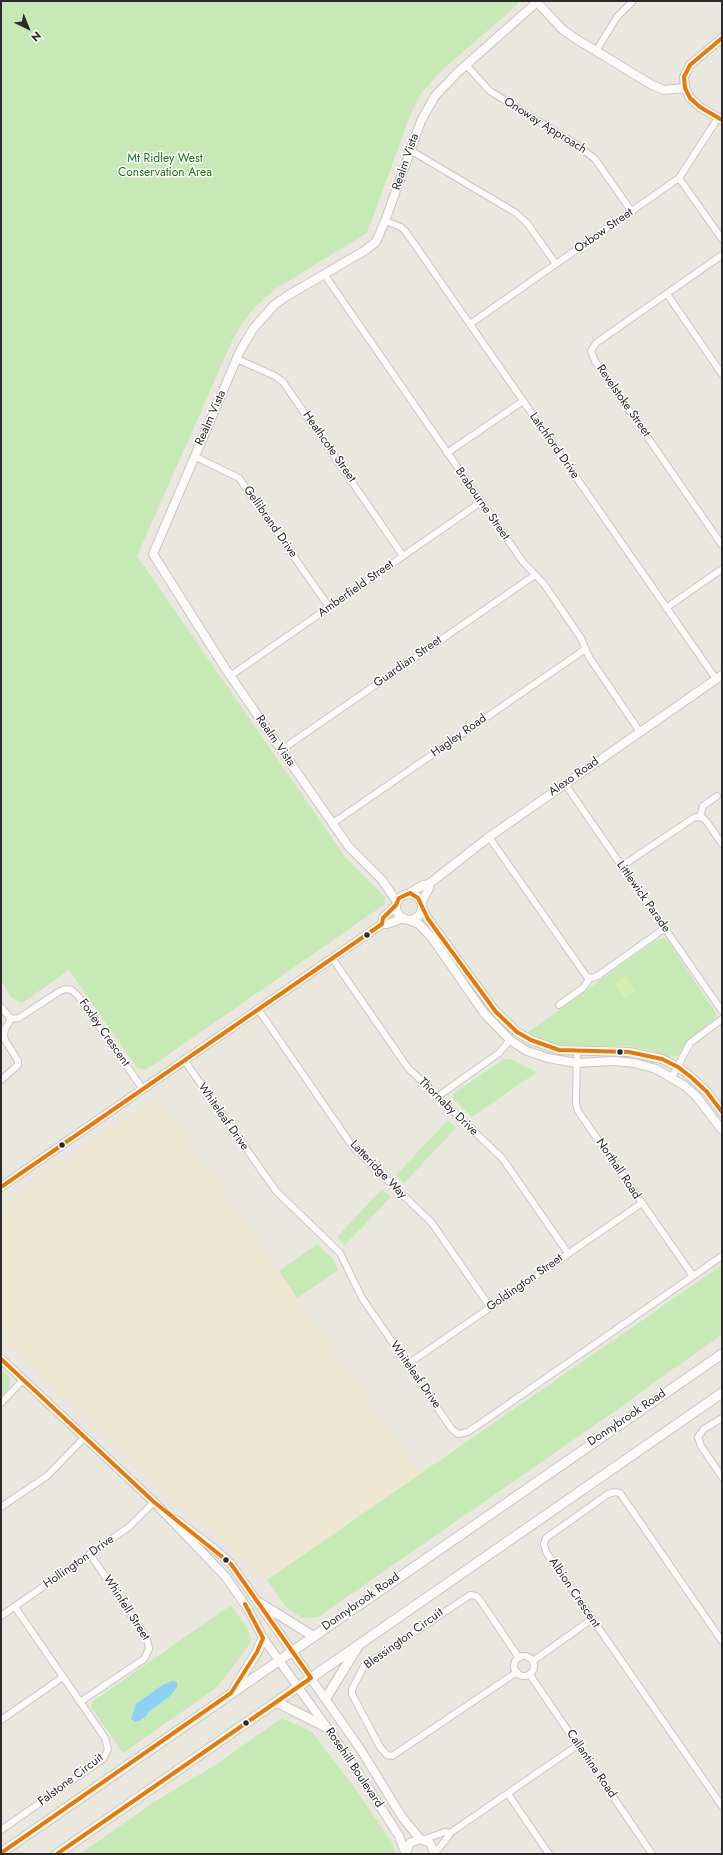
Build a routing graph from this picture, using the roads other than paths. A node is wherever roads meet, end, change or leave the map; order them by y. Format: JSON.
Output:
{"nodes":[{"id":1,"x":633,"y":1,"type":"edge"},
{"id":2,"x":537,"y":2,"type":"edge"},
{"id":3,"x":722,"y":38,"type":"edge"},
{"id":4,"x":596,"y":51,"type":"junction"},
{"id":5,"x":466,"y":65,"type":"junction"},
{"id":6,"x":684,"y":88,"type":"junction"},
{"id":7,"x":720,"y":119,"type":"edge"},
{"id":8,"x":410,"y":150,"type":"junction"},
{"id":9,"x":680,"y":178,"type":"junction"},
{"id":10,"x":632,"y":212,"type":"junction"},
{"id":11,"x":385,"y":221,"type":"junction"},
{"id":12,"x":722,"y":239,"type":"edge"},
{"id":13,"x":722,"y":255,"type":"edge"},
{"id":14,"x":556,"y":264,"type":"junction"},
{"id":15,"x":324,"y":274,"type":"junction"},
{"id":16,"x":667,"y":294,"type":"junction"},
{"id":17,"x":470,"y":324,"type":"junction"},
{"id":18,"x":237,"y":359,"type":"junction"},
{"id":19,"x":722,"y":374,"type":"edge"},
{"id":20,"x":522,"y":401,"type":"junction"},
{"id":21,"x":447,"y":453,"type":"junction"},
{"id":22,"x":194,"y":456,"type":"junction"},
{"id":23,"x":481,"y":502,"type":"junction"},
{"id":24,"x":722,"y":545,"type":"edge"},
{"id":25,"x":403,"y":556,"type":"junction"},
{"id":26,"x":722,"y":569,"type":"edge"},
{"id":27,"x":535,"y":575,"type":"junction"},
{"id":28,"x":329,"y":607,"type":"junction"},
{"id":29,"x":666,"y":608,"type":"junction"},
{"id":30,"x":584,"y":650,"type":"junction"},
{"id":31,"x":230,"y":676,"type":"junction"},
{"id":32,"x":719,"y":677,"type":"edge"},
{"id":33,"x":640,"y":732,"type":"junction"},
{"id":34,"x":281,"y":750,"type":"junction"},
{"id":35,"x":565,"y":784,"type":"junction"},
{"id":36,"x":717,"y":796,"type":"dead end"},
{"id":37,"x":700,"y":816,"type":"junction"},
{"id":38,"x":333,"y":823,"type":"junction"},
{"id":39,"x":489,"y":837,"type":"junction"},
{"id":40,"x":722,"y":844,"type":"edge"},
{"id":41,"x":622,"y":866,"type":"junction"},
{"id":42,"x":382,"y":880,"type":"junction"},
{"id":43,"x":429,"y":884,"type":"junction"},
{"id":44,"x":408,"y":894,"type":"junction"},
{"id":45,"x":396,"y":903,"type":"junction"},
{"id":46,"x":422,"y":905,"type":"junction"},
{"id":47,"x":407,"y":919,"type":"junction"},
{"id":48,"x":382,"y":924,"type":"junction"},
{"id":49,"x":665,"y":928,"type":"junction"},
{"id":50,"x":332,"y":958,"type":"junction"},
{"id":51,"x":590,"y":978,"type":"junction"},
{"id":52,"x":559,"y":1005,"type":"dead end"},
{"id":53,"x":1,"y":1007,"type":"edge"},
{"id":54,"x":258,"y":1008,"type":"junction"},
{"id":55,"x":722,"y":1011,"type":"edge"},
{"id":56,"x":11,"y":1019,"type":"junction"},
{"id":57,"x":722,"y":1019,"type":"edge"},
{"id":58,"x":510,"y":1040,"type":"junction"},
{"id":59,"x":578,"y":1051,"type":"junction"},
{"id":60,"x":184,"y":1060,"type":"junction"},
{"id":61,"x":576,"y":1063,"type":"junction"},
{"id":62,"x":678,"y":1067,"type":"junction"},
{"id":63,"x":672,"y":1077,"type":"junction"},
{"id":64,"x":1,"y":1080,"type":"edge"},
{"id":65,"x":142,"y":1088,"type":"junction"},
{"id":66,"x":437,"y":1097,"type":"junction"},
{"id":67,"x":722,"y":1112,"type":"edge"},
{"id":68,"x":722,"y":1130,"type":"edge"},
{"id":69,"x":1,"y":1187,"type":"edge"},
{"id":70,"x":642,"y":1203,"type":"junction"},
{"id":71,"x":568,"y":1254,"type":"junction"},
{"id":72,"x":722,"y":1256,"type":"edge"},
{"id":73,"x":693,"y":1276,"type":"junction"},
{"id":74,"x":490,"y":1307,"type":"junction"},
{"id":75,"x":722,"y":1354,"type":"edge"},
{"id":76,"x":1,"y":1359,"type":"edge"},
{"id":77,"x":408,"y":1364,"type":"junction"},
{"id":78,"x":23,"y":1380,"type":"junction"},
{"id":79,"x":722,"y":1393,"type":"edge"},
{"id":80,"x":1,"y":1403,"type":"edge"},
{"id":81,"x":722,"y":1418,"type":"edge"},
{"id":82,"x":84,"y":1438,"type":"junction"},
{"id":83,"x":722,"y":1477,"type":"edge"},
{"id":84,"x":154,"y":1502,"type":"junction"},
{"id":85,"x":1,"y":1507,"type":"edge"},
{"id":86,"x":90,"y":1554,"type":"junction"},
{"id":87,"x":258,"y":1602,"type":"junction"},
{"id":88,"x":15,"y":1606,"type":"junction"},
{"id":89,"x":1,"y":1616,"type":"edge"},
{"id":90,"x":592,"y":1619,"type":"junction"},
{"id":91,"x":313,"y":1636,"type":"junction"},
{"id":92,"x":263,"y":1638,"type":"junction"},
{"id":93,"x":722,"y":1641,"type":"edge"},
{"id":94,"x":360,"y":1644,"type":"junction"},
{"id":95,"x":292,"y":1650,"type":"junction"},
{"id":96,"x":519,"y":1658,"type":"junction"},
{"id":97,"x":279,"y":1660,"type":"junction"},
{"id":98,"x":533,"y":1661,"type":"junction"},
{"id":99,"x":516,"y":1672,"type":"junction"},
{"id":100,"x":530,"y":1674,"type":"junction"},
{"id":101,"x":63,"y":1677,"type":"junction"},
{"id":102,"x":311,"y":1678,"type":"junction"},
{"id":103,"x":298,"y":1687,"type":"junction"},
{"id":104,"x":231,"y":1693,"type":"junction"},
{"id":105,"x":326,"y":1698,"type":"junction"},
{"id":106,"x":80,"y":1702,"type":"junction"},
{"id":107,"x":276,"y":1702,"type":"junction"},
{"id":108,"x":1,"y":1720,"type":"edge"},
{"id":109,"x":326,"y":1727,"type":"junction"},
{"id":110,"x":578,"y":1745,"type":"junction"},
{"id":111,"x":508,"y":1794,"type":"junction"},
{"id":112,"x":722,"y":1806,"type":"edge"},
{"id":113,"x":1,"y":1830,"type":"edge"},
{"id":114,"x":450,"y":1833,"type":"junction"},
{"id":115,"x":423,"y":1839,"type":"junction"},
{"id":116,"x":1,"y":1853,"type":"edge"},
{"id":117,"x":405,"y":1853,"type":"edge"},
{"id":118,"x":57,"y":1854,"type":"edge"},
{"id":119,"x":435,"y":1854,"type":"edge"},
{"id":120,"x":549,"y":1854,"type":"edge"},
{"id":121,"x":652,"y":1854,"type":"edge"}],
"edges":[{"from":1,"to":4,"type":"street"},
{"from":2,"to":4,"type":"street"},
{"from":2,"to":5,"type":"street","name":"Realm Vista"},
{"from":3,"to":6,"type":"street"},
{"from":4,"to":6,"type":"street"},
{"from":5,"to":8,"type":"street","name":"Realm Vista"},
{"from":5,"to":10,"type":"street","name":"Onoway Approach"},
{"from":6,"to":7,"type":"street"},
{"from":7,"to":9,"type":"street","name":"Oxbow Street"},
{"from":8,"to":11,"type":"street","name":"Realm Vista"},
{"from":8,"to":14,"type":"street"},
{"from":9,"to":10,"type":"street","name":"Oxbow Street"},
{"from":9,"to":12,"type":"street"},
{"from":10,"to":14,"type":"street","name":"Oxbow Street"},
{"from":11,"to":15,"type":"street","name":"Realm Vista"},
{"from":11,"to":17,"type":"street","name":"Latchford Drive"},
{"from":13,"to":16,"type":"street","name":"Revelstoke Street"},
{"from":14,"to":17,"type":"street","name":"Oxbow Street"},
{"from":15,"to":18,"type":"street","name":"Realm Vista"},
{"from":15,"to":21,"type":"street","name":"Brabourne Street"},
{"from":16,"to":19,"type":"street"},
{"from":16,"to":24,"type":"street","name":"Revelstoke Street"},
{"from":17,"to":20,"type":"street","name":"Latchford Drive"},
{"from":18,"to":22,"type":"street","name":"Realm Vista"},
{"from":18,"to":25,"type":"street","name":"Heathcote Street"},
{"from":20,"to":21,"type":"street"},
{"from":20,"to":29,"type":"street","name":"Latchford Drive"},
{"from":21,"to":23,"type":"street","name":"Brabourne Street"},
{"from":22,"to":28,"type":"street","name":"Gellibrand Drive"},
{"from":22,"to":31,"type":"street","name":"Realm Vista"},
{"from":23,"to":25,"type":"street","name":"Amberfield Street"},
{"from":23,"to":27,"type":"street","name":"Brabourne Street"},
{"from":25,"to":28,"type":"street","name":"Amberfield Street"},
{"from":26,"to":29,"type":"street"},
{"from":27,"to":30,"type":"street","name":"Brabourne Street"},
{"from":27,"to":34,"type":"street","name":"Guardian Street"},
{"from":28,"to":31,"type":"street","name":"Amberfield Street"},
{"from":29,"to":32,"type":"street","name":"Latchford Drive"},
{"from":30,"to":33,"type":"street","name":"Brabourne Street"},
{"from":30,"to":38,"type":"street","name":"Hagley Road"},
{"from":31,"to":34,"type":"street","name":"Realm Vista"},
{"from":32,"to":33,"type":"street","name":"Alexo Road"},
{"from":33,"to":35,"type":"street","name":"Alexo Road"},
{"from":34,"to":38,"type":"street","name":"Realm Vista"},
{"from":35,"to":39,"type":"street","name":"Alexo Road"},
{"from":35,"to":41,"type":"street","name":"Littlewick Parade"},
{"from":36,"to":37,"type":"street"},
{"from":37,"to":40,"type":"street"},
{"from":37,"to":41,"type":"street"},
{"from":38,"to":42,"type":"street","name":"Realm Vista"},
{"from":39,"to":43,"type":"street","name":"Alexo Road"},
{"from":39,"to":51,"type":"street"},
{"from":41,"to":49,"type":"street","name":"Littlewick Parade"},
{"from":42,"to":44,"type":"street","name":"Realm Vista"},
{"from":42,"to":45,"type":"street","name":"Realm Vista"},
{"from":43,"to":44,"type":"street","name":"Alexo Road"},
{"from":43,"to":46,"type":"street"},
{"from":44,"to":45,"type":"street"},
{"from":44,"to":46,"type":"street"},
{"from":45,"to":47,"type":"street"},
{"from":45,"to":48,"type":"street"},
{"from":46,"to":47,"type":"street"},
{"from":46,"to":59,"type":"street"},
{"from":47,"to":48,"type":"street"},
{"from":47,"to":58,"type":"street"},
{"from":48,"to":50,"type":"street"},
{"from":49,"to":51,"type":"street"},
{"from":49,"to":55,"type":"street","name":"Littlewick Parade"},
{"from":50,"to":54,"type":"street"},
{"from":50,"to":66,"type":"street","name":"Thornaby Drive"},
{"from":51,"to":52,"type":"street"},
{"from":53,"to":56,"type":"street"},
{"from":54,"to":60,"type":"street"},
{"from":54,"to":74,"type":"street","name":"Latteridge Way"},
{"from":56,"to":64,"type":"street"},
{"from":56,"to":65,"type":"street","name":"Foxley Crescent"},
{"from":57,"to":62,"type":"street"},
{"from":58,"to":61,"type":"street"},
{"from":58,"to":66,"type":"street"},
{"from":59,"to":61,"type":"street","name":"Northall Road"},
{"from":59,"to":62,"type":"street"},
{"from":60,"to":65,"type":"street"},
{"from":60,"to":77,"type":"street","name":"Whiteleaf Drive"},
{"from":61,"to":63,"type":"street"},
{"from":61,"to":70,"type":"street","name":"Northall Road"},
{"from":62,"to":63,"type":"street"},
{"from":62,"to":67,"type":"street"},
{"from":63,"to":68,"type":"street"},
{"from":65,"to":69,"type":"street"},
{"from":66,"to":71,"type":"street","name":"Thornaby Drive"},
{"from":70,"to":71,"type":"street","name":"Goldington Street"},
{"from":70,"to":73,"type":"street","name":"Northall Road"},
{"from":71,"to":74,"type":"street","name":"Goldington Street"},
{"from":72,"to":73,"type":"street","name":"Whiteleaf Drive"},
{"from":73,"to":77,"type":"street","name":"Whiteleaf Drive"},
{"from":74,"to":77,"type":"street","name":"Goldington Street"},
{"from":75,"to":91,"type":"main road","name":"Donnybrook Road"},
{"from":76,"to":78,"type":"street"},
{"from":78,"to":80,"type":"street"},
{"from":78,"to":82,"type":"street"},
{"from":79,"to":94,"type":"main road"},
{"from":81,"to":83,"type":"street"},
{"from":82,"to":84,"type":"street"},
{"from":82,"to":85,"type":"street"},
{"from":84,"to":86,"type":"street","name":"Hollington Drive"},
{"from":84,"to":87,"type":"street","name":"Rosehill Boulevard"},
{"from":84,"to":92,"type":"street","name":"Rosehill Boulevard"},
{"from":86,"to":88,"type":"street","name":"Hollington Drive"},
{"from":86,"to":106,"type":"street","name":"Whinfell Street"},
{"from":87,"to":91,"type":"main road"},
{"from":87,"to":95,"type":"street","name":"Rosehill Boulevard"},
{"from":88,"to":89,"type":"street","name":"Hollington Drive"},
{"from":88,"to":101,"type":"street","name":"Falstone Circuit"},
{"from":90,"to":93,"type":"street","name":"Albion Crescent"},
{"from":90,"to":98,"type":"street"},
{"from":90,"to":112,"type":"street","name":"Albion Crescent"},
{"from":91,"to":95,"type":"main road","name":"Donnybrook Road"},
{"from":92,"to":97,"type":"street","name":"Rosehill Boulevard"},
{"from":92,"to":104,"type":"main road"},
{"from":94,"to":102,"type":"main road"},
{"from":94,"to":105,"type":"main road"},
{"from":95,"to":97,"type":"main road","name":"Donnybrook Road"},
{"from":95,"to":102,"type":"street","name":"Rosehill Boulevard"},
{"from":96,"to":98,"type":"street"},
{"from":96,"to":99,"type":"street"},
{"from":96,"to":99,"type":"street","name":"Blessington Circuit"},
{"from":97,"to":103,"type":"street","name":"Rosehill Boulevard"},
{"from":97,"to":104,"type":"main road","name":"Donnybrook Road"},
{"from":98,"to":100,"type":"street"},
{"from":99,"to":100,"type":"street"},
{"from":100,"to":110,"type":"street","name":"Callantina Road"},
{"from":101,"to":106,"type":"street","name":"Falstone Circuit"},
{"from":101,"to":108,"type":"street"},
{"from":102,"to":103,"type":"main road"},
{"from":102,"to":105,"type":"street","name":"Rosehill Boulevard"},
{"from":103,"to":107,"type":"main road"},
{"from":103,"to":109,"type":"street","name":"Rosehill Boulevard"},
{"from":104,"to":116,"type":"main road","name":"Donnybrook Road"},
{"from":105,"to":115,"type":"street","name":"Rosehill Boulevard"},
{"from":106,"to":113,"type":"street","name":"Falstone Circuit"},
{"from":107,"to":109,"type":"main road"},
{"from":107,"to":118,"type":"main road"},
{"from":109,"to":117,"type":"street","name":"Rosehill Boulevard"},
{"from":110,"to":111,"type":"street"},
{"from":110,"to":121,"type":"street","name":"Callantina Road"},
{"from":111,"to":114,"type":"street"},
{"from":111,"to":120,"type":"street"},
{"from":114,"to":115,"type":"street"},
{"from":114,"to":119,"type":"street"},
{"from":115,"to":117,"type":"street"},
{"from":115,"to":119,"type":"street","name":"Rosehill Boulevard"}]}
